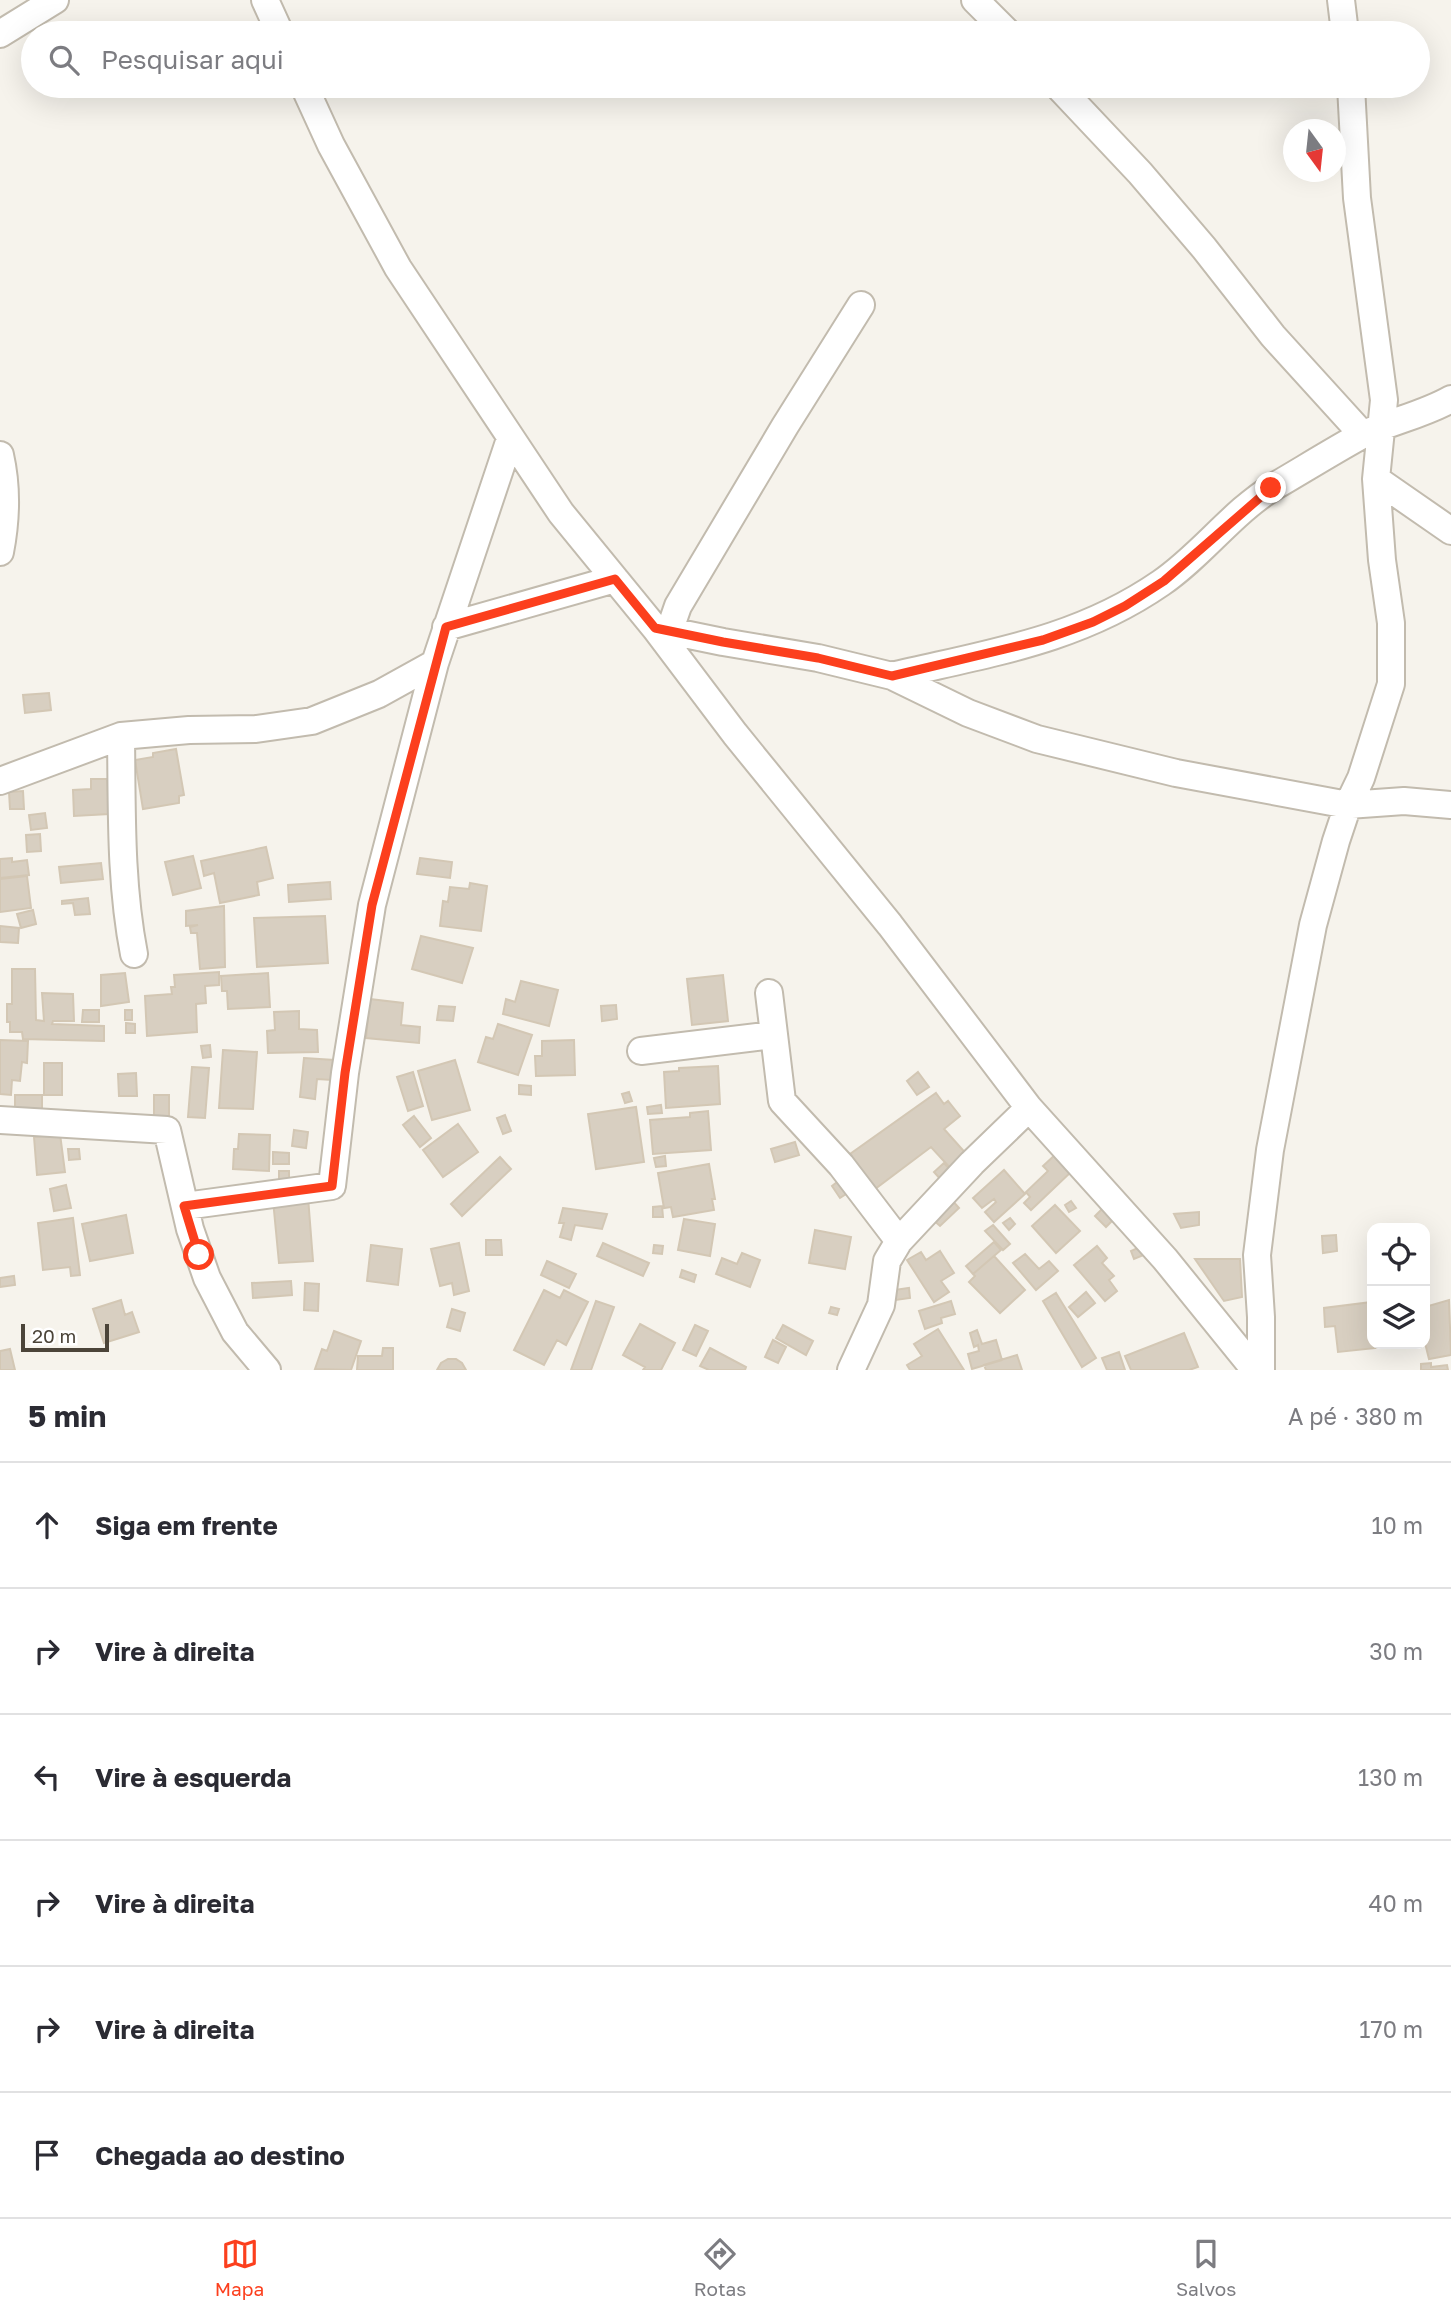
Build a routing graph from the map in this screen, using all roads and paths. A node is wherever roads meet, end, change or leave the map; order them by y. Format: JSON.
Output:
{"nodes":[{"id":1,"x":55,"y":0,"type":"edge"},
{"id":2,"x":265,"y":0,"type":"edge"},
{"id":3,"x":975,"y":0,"type":"edge"},
{"id":4,"x":1341,"y":0,"type":"edge"},
{"id":5,"x":21,"y":21,"type":"edge"},
{"id":6,"x":21,"y":21,"type":"edge"},
{"id":7,"x":275,"y":21,"type":"edge"},
{"id":8,"x":996,"y":21,"type":"edge"},
{"id":9,"x":1344,"y":21,"type":"edge"},
{"id":10,"x":0,"y":34,"type":"edge"},
{"id":11,"x":309,"y":98,"type":"edge"},
{"id":12,"x":1069,"y":98,"type":"edge"},
{"id":13,"x":1352,"y":98,"type":"edge"},
{"id":14,"x":861,"y":304,"type":"dead end"},
{"id":15,"x":1451,"y":399,"type":"edge"},
{"id":16,"x":1373,"y":431,"type":"junction"},
{"id":17,"x":510,"y":439,"type":"junction"},
{"id":18,"x":0,"y":455,"type":"edge"},
{"id":19,"x":1376,"y":479,"type":"junction"},
{"id":20,"x":1451,"y":531,"type":"edge"},
{"id":21,"x":0,"y":552,"type":"edge"},
{"id":22,"x":615,"y":579,"type":"junction"},
{"id":23,"x":446,"y":627,"type":"junction"},
{"id":24,"x":662,"y":630,"type":"junction"},
{"id":25,"x":435,"y":663,"type":"junction"},
{"id":26,"x":892,"y":676,"type":"junction"},
{"id":27,"x":121,"y":736,"type":"junction"},
{"id":28,"x":0,"y":781,"type":"edge"},
{"id":29,"x":1348,"y":805,"type":"junction"},
{"id":30,"x":1451,"y":805,"type":"edge"},
{"id":31,"x":134,"y":954,"type":"dead end"},
{"id":32,"x":769,"y":993,"type":"dead end"},
{"id":33,"x":774,"y":1035,"type":"junction"},
{"id":34,"x":641,"y":1051,"type":"dead end"},
{"id":35,"x":1029,"y":1108,"type":"junction"},
{"id":36,"x":0,"y":1120,"type":"edge"},
{"id":37,"x":184,"y":1206,"type":"junction"},
{"id":38,"x":899,"y":1241,"type":"junction"},
{"id":39,"x":267,"y":1370,"type":"edge"},
{"id":40,"x":850,"y":1370,"type":"edge"},
{"id":41,"x":1255,"y":1370,"type":"edge"},
{"id":42,"x":1261,"y":1370,"type":"edge"}],
"edges":[{"from":1,"to":5,"type":"street"},
{"from":2,"to":7,"type":"street"},
{"from":3,"to":8,"type":"street"},
{"from":4,"to":9,"type":"street"},
{"from":6,"to":10,"type":"street"},
{"from":11,"to":17,"type":"street"},
{"from":12,"to":16,"type":"street"},
{"from":13,"to":16,"type":"street"},
{"from":14,"to":24,"type":"street"},
{"from":15,"to":16,"type":"street"},
{"from":16,"to":19,"type":"street"},
{"from":16,"to":26,"type":"street"},
{"from":17,"to":22,"type":"street"},
{"from":17,"to":23,"type":"street"},
{"from":18,"to":21,"type":"street"},
{"from":19,"to":20,"type":"street"},
{"from":19,"to":29,"type":"street"},
{"from":22,"to":23,"type":"street"},
{"from":22,"to":24,"type":"street"},
{"from":23,"to":25,"type":"street"},
{"from":24,"to":26,"type":"street"},
{"from":24,"to":35,"type":"street"},
{"from":25,"to":27,"type":"street"},
{"from":25,"to":37,"type":"street"},
{"from":26,"to":29,"type":"street"},
{"from":27,"to":28,"type":"street"},
{"from":27,"to":31,"type":"street"},
{"from":29,"to":30,"type":"street"},
{"from":29,"to":42,"type":"street"},
{"from":32,"to":33,"type":"street"},
{"from":33,"to":34,"type":"street"},
{"from":33,"to":38,"type":"street"},
{"from":35,"to":38,"type":"street"},
{"from":35,"to":41,"type":"street"},
{"from":36,"to":37,"type":"street"},
{"from":37,"to":39,"type":"street"},
{"from":38,"to":40,"type":"street"}]}
